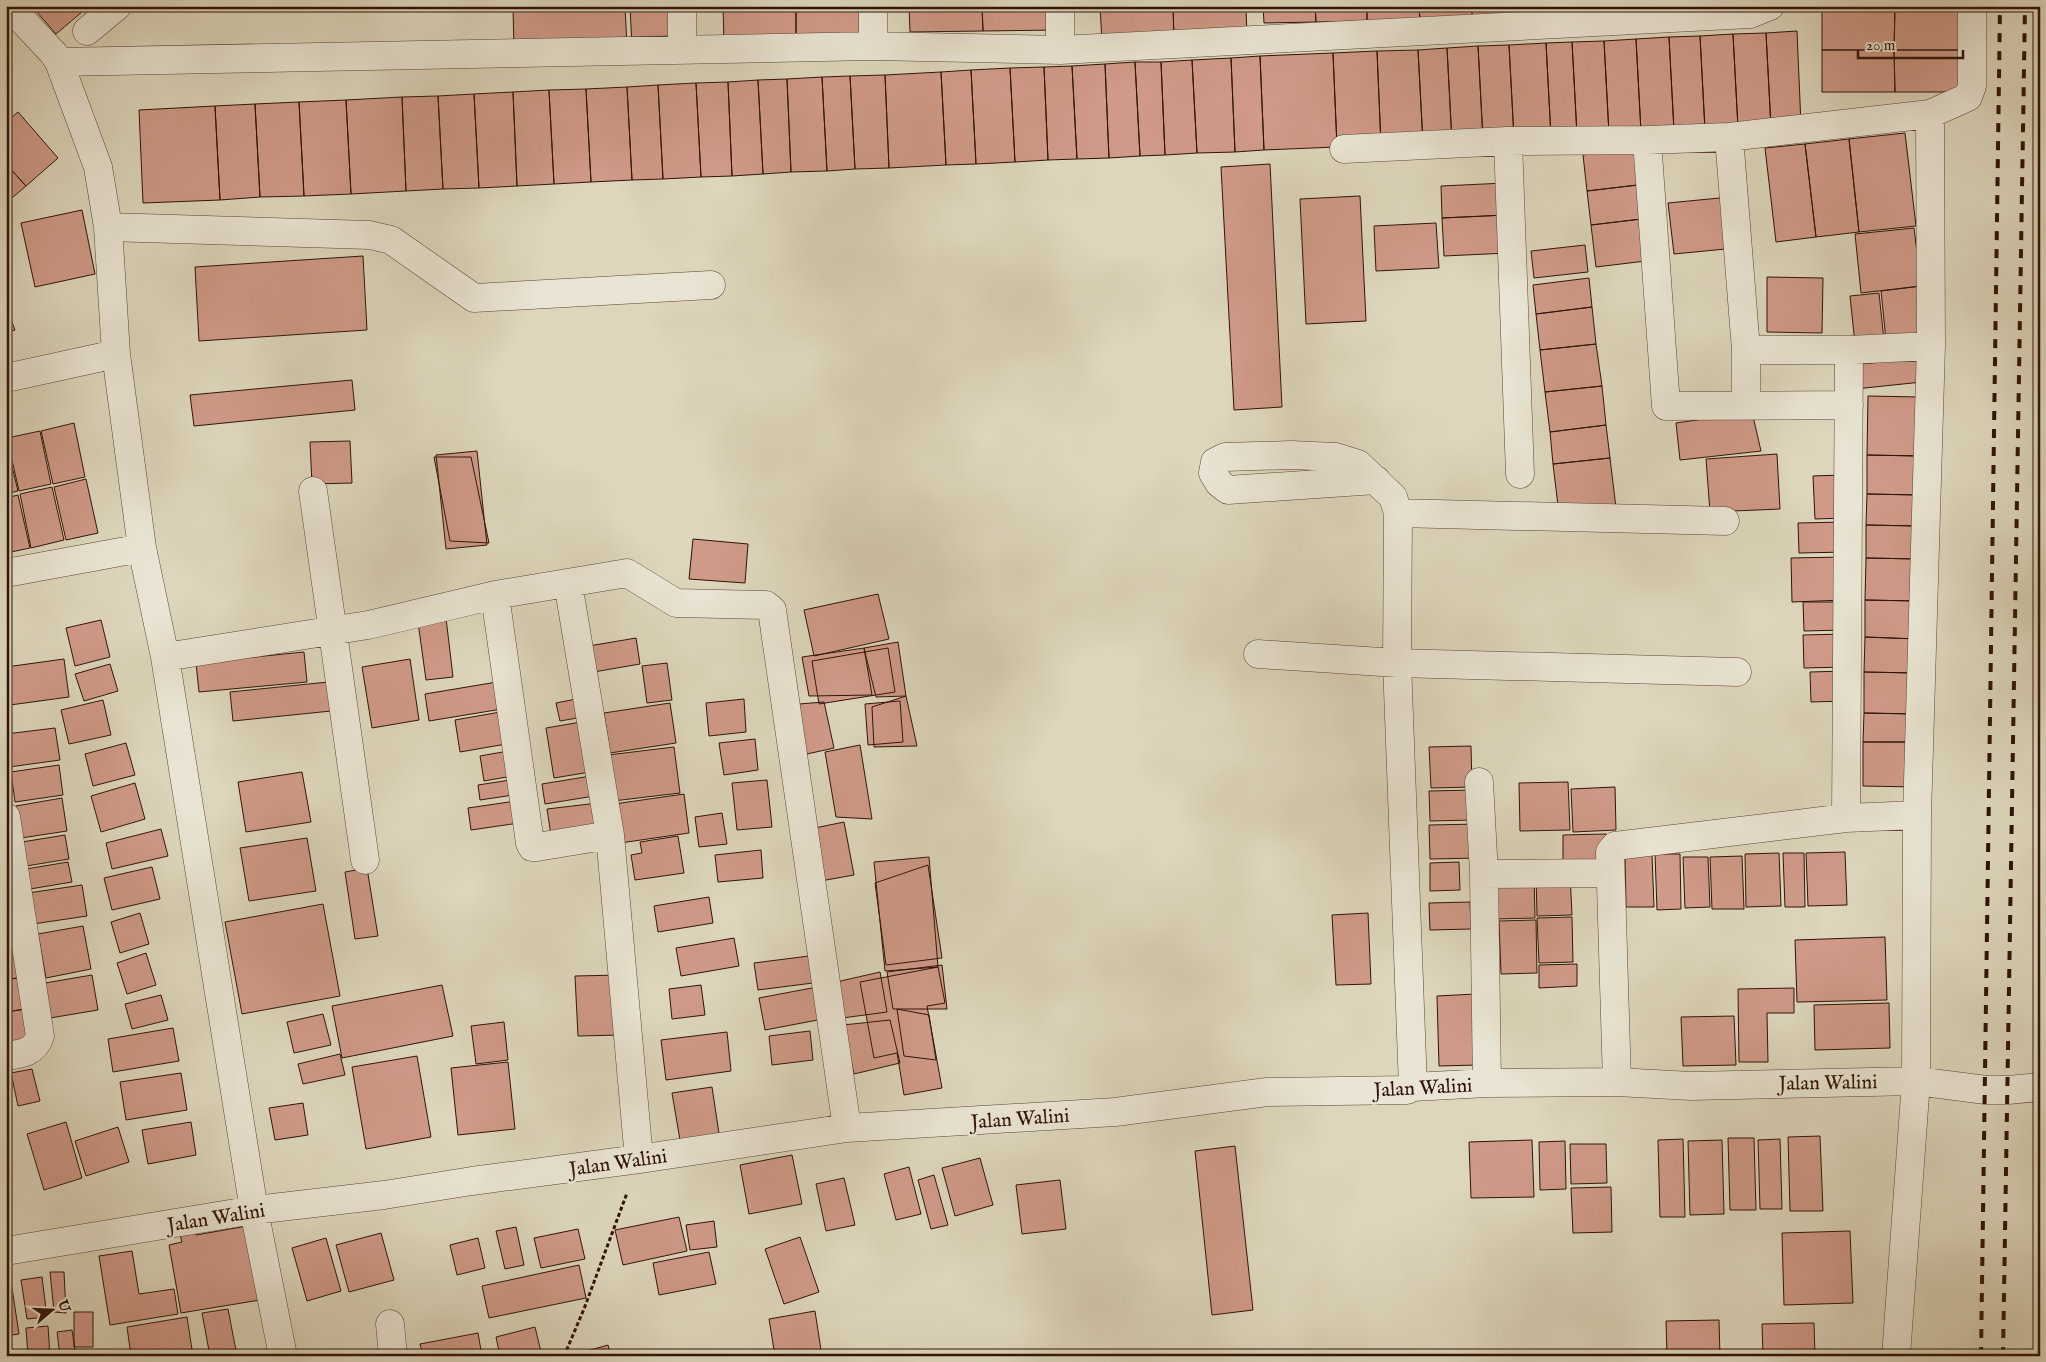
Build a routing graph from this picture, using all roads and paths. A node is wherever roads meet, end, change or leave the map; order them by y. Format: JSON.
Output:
{"nodes":[{"id":1,"x":9,"y":6,"type":"edge"},
{"id":2,"x":117,"y":6,"type":"edge"},
{"id":3,"x":682,"y":6,"type":"edge"},
{"id":4,"x":873,"y":6,"type":"edge"},
{"id":5,"x":1060,"y":6,"type":"edge"},
{"id":6,"x":1770,"y":6,"type":"edge"},
{"id":7,"x":1972,"y":6,"type":"edge"},
{"id":8,"x":1581,"y":15,"type":"edge"},
{"id":9,"x":87,"y":31,"type":"dead end"},
{"id":10,"x":873,"y":46,"type":"junction"},
{"id":11,"x":682,"y":50,"type":"junction"},
{"id":12,"x":1060,"y":50,"type":"junction"},
{"id":13,"x":59,"y":62,"type":"junction"},
{"id":14,"x":1930,"y":114,"type":"junction"},
{"id":15,"x":1729,"y":137,"type":"junction"},
{"id":16,"x":1647,"y":140,"type":"junction"},
{"id":17,"x":1508,"y":141,"type":"junction"},
{"id":18,"x":1344,"y":149,"type":"dead end"},
{"id":19,"x":108,"y":227,"type":"junction"},
{"id":20,"x":711,"y":285,"type":"dead end"},
{"id":21,"x":1931,"y":346,"type":"junction"},
{"id":22,"x":1746,"y":350,"type":"junction"},
{"id":23,"x":1849,"y":350,"type":"junction"},
{"id":24,"x":116,"y":354,"type":"junction"},
{"id":25,"x":6,"y":378,"type":"edge"},
{"id":26,"x":1746,"y":405,"type":"junction"},
{"id":27,"x":1849,"y":405,"type":"junction"},
{"id":28,"x":1520,"y":474,"type":"dead end"},
{"id":29,"x":1376,"y":480,"type":"junction"},
{"id":30,"x":313,"y":491,"type":"dead end"},
{"id":31,"x":1398,"y":514,"type":"junction"},
{"id":32,"x":1725,"y":521,"type":"dead end"},
{"id":33,"x":142,"y":548,"type":"junction"},
{"id":34,"x":6,"y":573,"type":"edge"},
{"id":35,"x":568,"y":583,"type":"junction"},
{"id":36,"x":495,"y":596,"type":"junction"},
{"id":37,"x":332,"y":630,"type":"junction"},
{"id":38,"x":1258,"y":654,"type":"dead end"},
{"id":39,"x":165,"y":657,"type":"junction"},
{"id":40,"x":1397,"y":663,"type":"junction"},
{"id":41,"x":1738,"y":672,"type":"dead end"},
{"id":42,"x":1479,"y":782,"type":"dead end"},
{"id":43,"x":1917,"y":815,"type":"junction"},
{"id":44,"x":6,"y":817,"type":"edge"},
{"id":45,"x":1846,"y":818,"type":"junction"},
{"id":46,"x":610,"y":835,"type":"junction"},
{"id":47,"x":365,"y":860,"type":"dead end"},
{"id":48,"x":1610,"y":873,"type":"junction"},
{"id":49,"x":1484,"y":874,"type":"junction"},
{"id":50,"x":6,"y":1056,"type":"edge"},
{"id":51,"x":1916,"y":1081,"type":"junction"},
{"id":52,"x":1617,"y":1082,"type":"junction"},
{"id":53,"x":1487,"y":1083,"type":"junction"},
{"id":54,"x":1413,"y":1087,"type":"junction"},
{"id":55,"x":2040,"y":1087,"type":"edge"},
{"id":56,"x":847,"y":1128,"type":"junction"},
{"id":57,"x":639,"y":1159,"type":"junction"},
{"id":58,"x":254,"y":1210,"type":"junction"},
{"id":59,"x":6,"y":1251,"type":"edge"},
{"id":60,"x":390,"y":1324,"type":"dead end"},
{"id":61,"x":283,"y":1356,"type":"edge"},
{"id":62,"x":393,"y":1356,"type":"edge"},
{"id":63,"x":564,"y":1356,"type":"edge"},
{"id":64,"x":1896,"y":1356,"type":"edge"}],
"edges":[{"from":1,"to":13,"type":"street"},
{"from":2,"to":9,"type":"street"},
{"from":3,"to":11,"type":"street"},
{"from":4,"to":10,"type":"street"},
{"from":5,"to":12,"type":"street"},
{"from":6,"to":8,"type":"street"},
{"from":7,"to":14,"type":"street"},
{"from":8,"to":12,"type":"street"},
{"from":10,"to":11,"type":"street"},
{"from":10,"to":12,"type":"street"},
{"from":11,"to":13,"type":"street"},
{"from":13,"to":19,"type":"street"},
{"from":14,"to":15,"type":"street"},
{"from":14,"to":21,"type":"street"},
{"from":15,"to":16,"type":"street"},
{"from":15,"to":22,"type":"street"},
{"from":16,"to":17,"type":"street"},
{"from":16,"to":26,"type":"street"},
{"from":17,"to":18,"type":"street"},
{"from":17,"to":28,"type":"street"},
{"from":19,"to":20,"type":"street"},
{"from":19,"to":24,"type":"street"},
{"from":21,"to":23,"type":"street"},
{"from":21,"to":43,"type":"street"},
{"from":22,"to":23,"type":"street"},
{"from":22,"to":26,"type":"street"},
{"from":23,"to":27,"type":"street"},
{"from":24,"to":25,"type":"street"},
{"from":24,"to":33,"type":"street"},
{"from":26,"to":27,"type":"street"},
{"from":27,"to":45,"type":"street"},
{"from":29,"to":29,"type":"street"},
{"from":29,"to":31,"type":"street"},
{"from":30,"to":37,"type":"street"},
{"from":31,"to":32,"type":"street"},
{"from":31,"to":40,"type":"street"},
{"from":33,"to":34,"type":"street"},
{"from":33,"to":39,"type":"street"},
{"from":35,"to":36,"type":"street"},
{"from":35,"to":46,"type":"street"},
{"from":35,"to":56,"type":"street"},
{"from":36,"to":37,"type":"street"},
{"from":36,"to":46,"type":"street"},
{"from":37,"to":39,"type":"street"},
{"from":37,"to":47,"type":"street"},
{"from":38,"to":40,"type":"street"},
{"from":39,"to":58,"type":"street"},
{"from":40,"to":41,"type":"street"},
{"from":40,"to":54,"type":"street"},
{"from":42,"to":49,"type":"street"},
{"from":43,"to":45,"type":"street"},
{"from":43,"to":51,"type":"street"},
{"from":44,"to":50,"type":"street"},
{"from":45,"to":48,"type":"street"},
{"from":46,"to":57,"type":"street"},
{"from":48,"to":49,"type":"street"},
{"from":48,"to":52,"type":"street"},
{"from":49,"to":53,"type":"street"},
{"from":51,"to":52,"type":"street","name":"Jalan Walini"},
{"from":51,"to":55,"type":"street","name":"Jalan Walini"},
{"from":51,"to":64,"type":"street"},
{"from":52,"to":53,"type":"street","name":"Jalan Walini"},
{"from":53,"to":54,"type":"street","name":"Jalan Walini"},
{"from":54,"to":56,"type":"street","name":"Jalan Walini"},
{"from":56,"to":57,"type":"street","name":"Jalan Walini"},
{"from":57,"to":58,"type":"street","name":"Jalan Walini"},
{"from":57,"to":63,"type":"path"},
{"from":58,"to":59,"type":"street","name":"Jalan Walini"},
{"from":58,"to":61,"type":"street"},
{"from":60,"to":62,"type":"street"}]}
